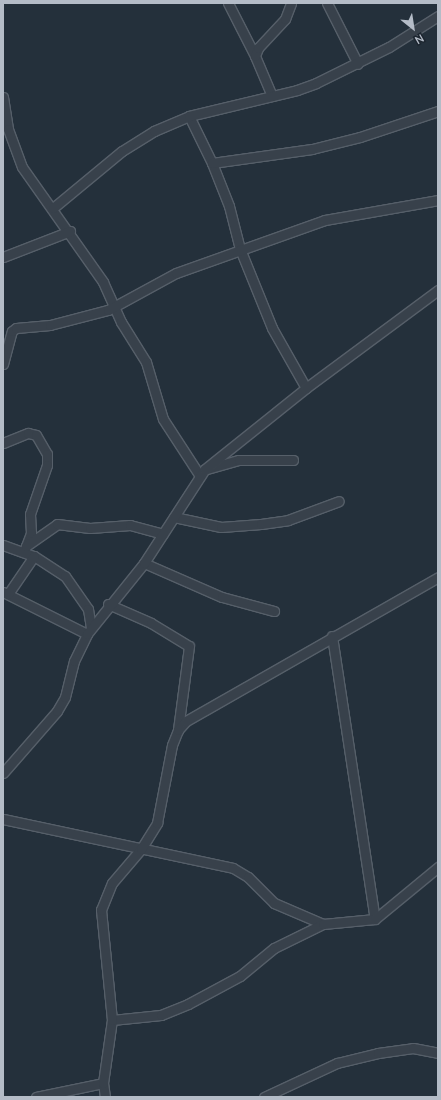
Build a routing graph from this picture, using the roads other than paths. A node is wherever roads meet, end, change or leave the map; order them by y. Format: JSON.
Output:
{"nodes":[{"id":1,"x":228,"y":3,"type":"edge"},
{"id":2,"x":291,"y":3,"type":"edge"},
{"id":3,"x":327,"y":3,"type":"edge"},
{"id":4,"x":438,"y":16,"type":"edge"},
{"id":5,"x":255,"y":56,"type":"junction"},
{"id":6,"x":358,"y":64,"type":"junction"},
{"id":7,"x":272,"y":96,"type":"junction"},
{"id":8,"x":3,"y":97,"type":"edge"},
{"id":9,"x":438,"y":111,"type":"edge"},
{"id":10,"x":188,"y":116,"type":"junction"},
{"id":11,"x":212,"y":163,"type":"junction"},
{"id":12,"x":438,"y":200,"type":"edge"},
{"id":13,"x":53,"y":208,"type":"junction"},
{"id":14,"x":70,"y":231,"type":"junction"},
{"id":15,"x":240,"y":249,"type":"junction"},
{"id":16,"x":3,"y":257,"type":"edge"},
{"id":17,"x":438,"y":290,"type":"edge"},
{"id":18,"x":115,"y":307,"type":"junction"},
{"id":19,"x":3,"y":364,"type":"edge"},
{"id":20,"x":306,"y":388,"type":"junction"},
{"id":21,"x":3,"y":443,"type":"edge"},
{"id":22,"x":294,"y":460,"type":"dead end"},
{"id":23,"x":203,"y":473,"type":"junction"},
{"id":24,"x":339,"y":501,"type":"dead end"},
{"id":25,"x":174,"y":517,"type":"junction"},
{"id":26,"x":163,"y":534,"type":"junction"},
{"id":27,"x":3,"y":544,"type":"edge"},
{"id":28,"x":25,"y":548,"type":"junction"},
{"id":29,"x":34,"y":556,"type":"junction"},
{"id":30,"x":144,"y":563,"type":"junction"},
{"id":31,"x":438,"y":577,"type":"edge"},
{"id":32,"x":5,"y":593,"type":"edge"},
{"id":33,"x":108,"y":604,"type":"junction"},
{"id":34,"x":88,"y":609,"type":"junction"},
{"id":35,"x":274,"y":611,"type":"dead end"},
{"id":36,"x":101,"y":612,"type":"junction"},
{"id":37,"x":89,"y":630,"type":"junction"},
{"id":38,"x":332,"y":636,"type":"junction"},
{"id":39,"x":178,"y":730,"type":"junction"},
{"id":40,"x":3,"y":762,"type":"edge"},
{"id":41,"x":13,"y":762,"type":"junction"},
{"id":42,"x":3,"y":773,"type":"edge"},
{"id":43,"x":3,"y":819,"type":"edge"},
{"id":44,"x":141,"y":849,"type":"junction"},
{"id":45,"x":438,"y":867,"type":"edge"},
{"id":46,"x":375,"y":919,"type":"junction"},
{"id":47,"x":324,"y":924,"type":"junction"},
{"id":48,"x":112,"y":1020,"type":"junction"},
{"id":49,"x":438,"y":1053,"type":"edge"},
{"id":50,"x":103,"y":1083,"type":"junction"},
{"id":51,"x":36,"y":1097,"type":"edge"},
{"id":52,"x":104,"y":1097,"type":"edge"},
{"id":53,"x":264,"y":1097,"type":"edge"}],
"edges":[{"from":1,"to":5,"type":"street"},
{"from":2,"to":5,"type":"street"},
{"from":3,"to":6,"type":"street"},
{"from":4,"to":6,"type":"street"},
{"from":5,"to":7,"type":"street"},
{"from":6,"to":7,"type":"street"},
{"from":7,"to":10,"type":"street"},
{"from":8,"to":13,"type":"street"},
{"from":9,"to":11,"type":"street"},
{"from":10,"to":11,"type":"street"},
{"from":10,"to":13,"type":"street"},
{"from":11,"to":15,"type":"street"},
{"from":12,"to":15,"type":"street"},
{"from":13,"to":14,"type":"street"},
{"from":14,"to":16,"type":"street"},
{"from":14,"to":18,"type":"street"},
{"from":15,"to":18,"type":"street"},
{"from":15,"to":20,"type":"street"},
{"from":17,"to":20,"type":"street"},
{"from":18,"to":19,"type":"street"},
{"from":18,"to":23,"type":"street"},
{"from":20,"to":23,"type":"street"},
{"from":21,"to":28,"type":"street"},
{"from":22,"to":23,"type":"street"},
{"from":23,"to":25,"type":"street"},
{"from":24,"to":25,"type":"street"},
{"from":25,"to":26,"type":"street"},
{"from":26,"to":28,"type":"street"},
{"from":26,"to":30,"type":"street"},
{"from":27,"to":28,"type":"street"},
{"from":28,"to":29,"type":"street"},
{"from":29,"to":32,"type":"street"},
{"from":29,"to":34,"type":"street"},
{"from":30,"to":33,"type":"street"},
{"from":30,"to":35,"type":"street"},
{"from":31,"to":38,"type":"street"},
{"from":32,"to":37,"type":"street"},
{"from":33,"to":36,"type":"street"},
{"from":33,"to":39,"type":"street"},
{"from":34,"to":36,"type":"street"},
{"from":34,"to":37,"type":"street"},
{"from":36,"to":37,"type":"street"},
{"from":37,"to":41,"type":"street"},
{"from":38,"to":39,"type":"street"},
{"from":38,"to":46,"type":"street"},
{"from":39,"to":44,"type":"street"},
{"from":40,"to":41,"type":"street"},
{"from":41,"to":42,"type":"street"},
{"from":43,"to":44,"type":"street"},
{"from":44,"to":47,"type":"street"},
{"from":44,"to":48,"type":"street"},
{"from":45,"to":46,"type":"street"},
{"from":46,"to":47,"type":"street"},
{"from":47,"to":48,"type":"street"},
{"from":48,"to":50,"type":"street"},
{"from":49,"to":53,"type":"street"},
{"from":50,"to":51,"type":"street"},
{"from":50,"to":52,"type":"street"}]}
